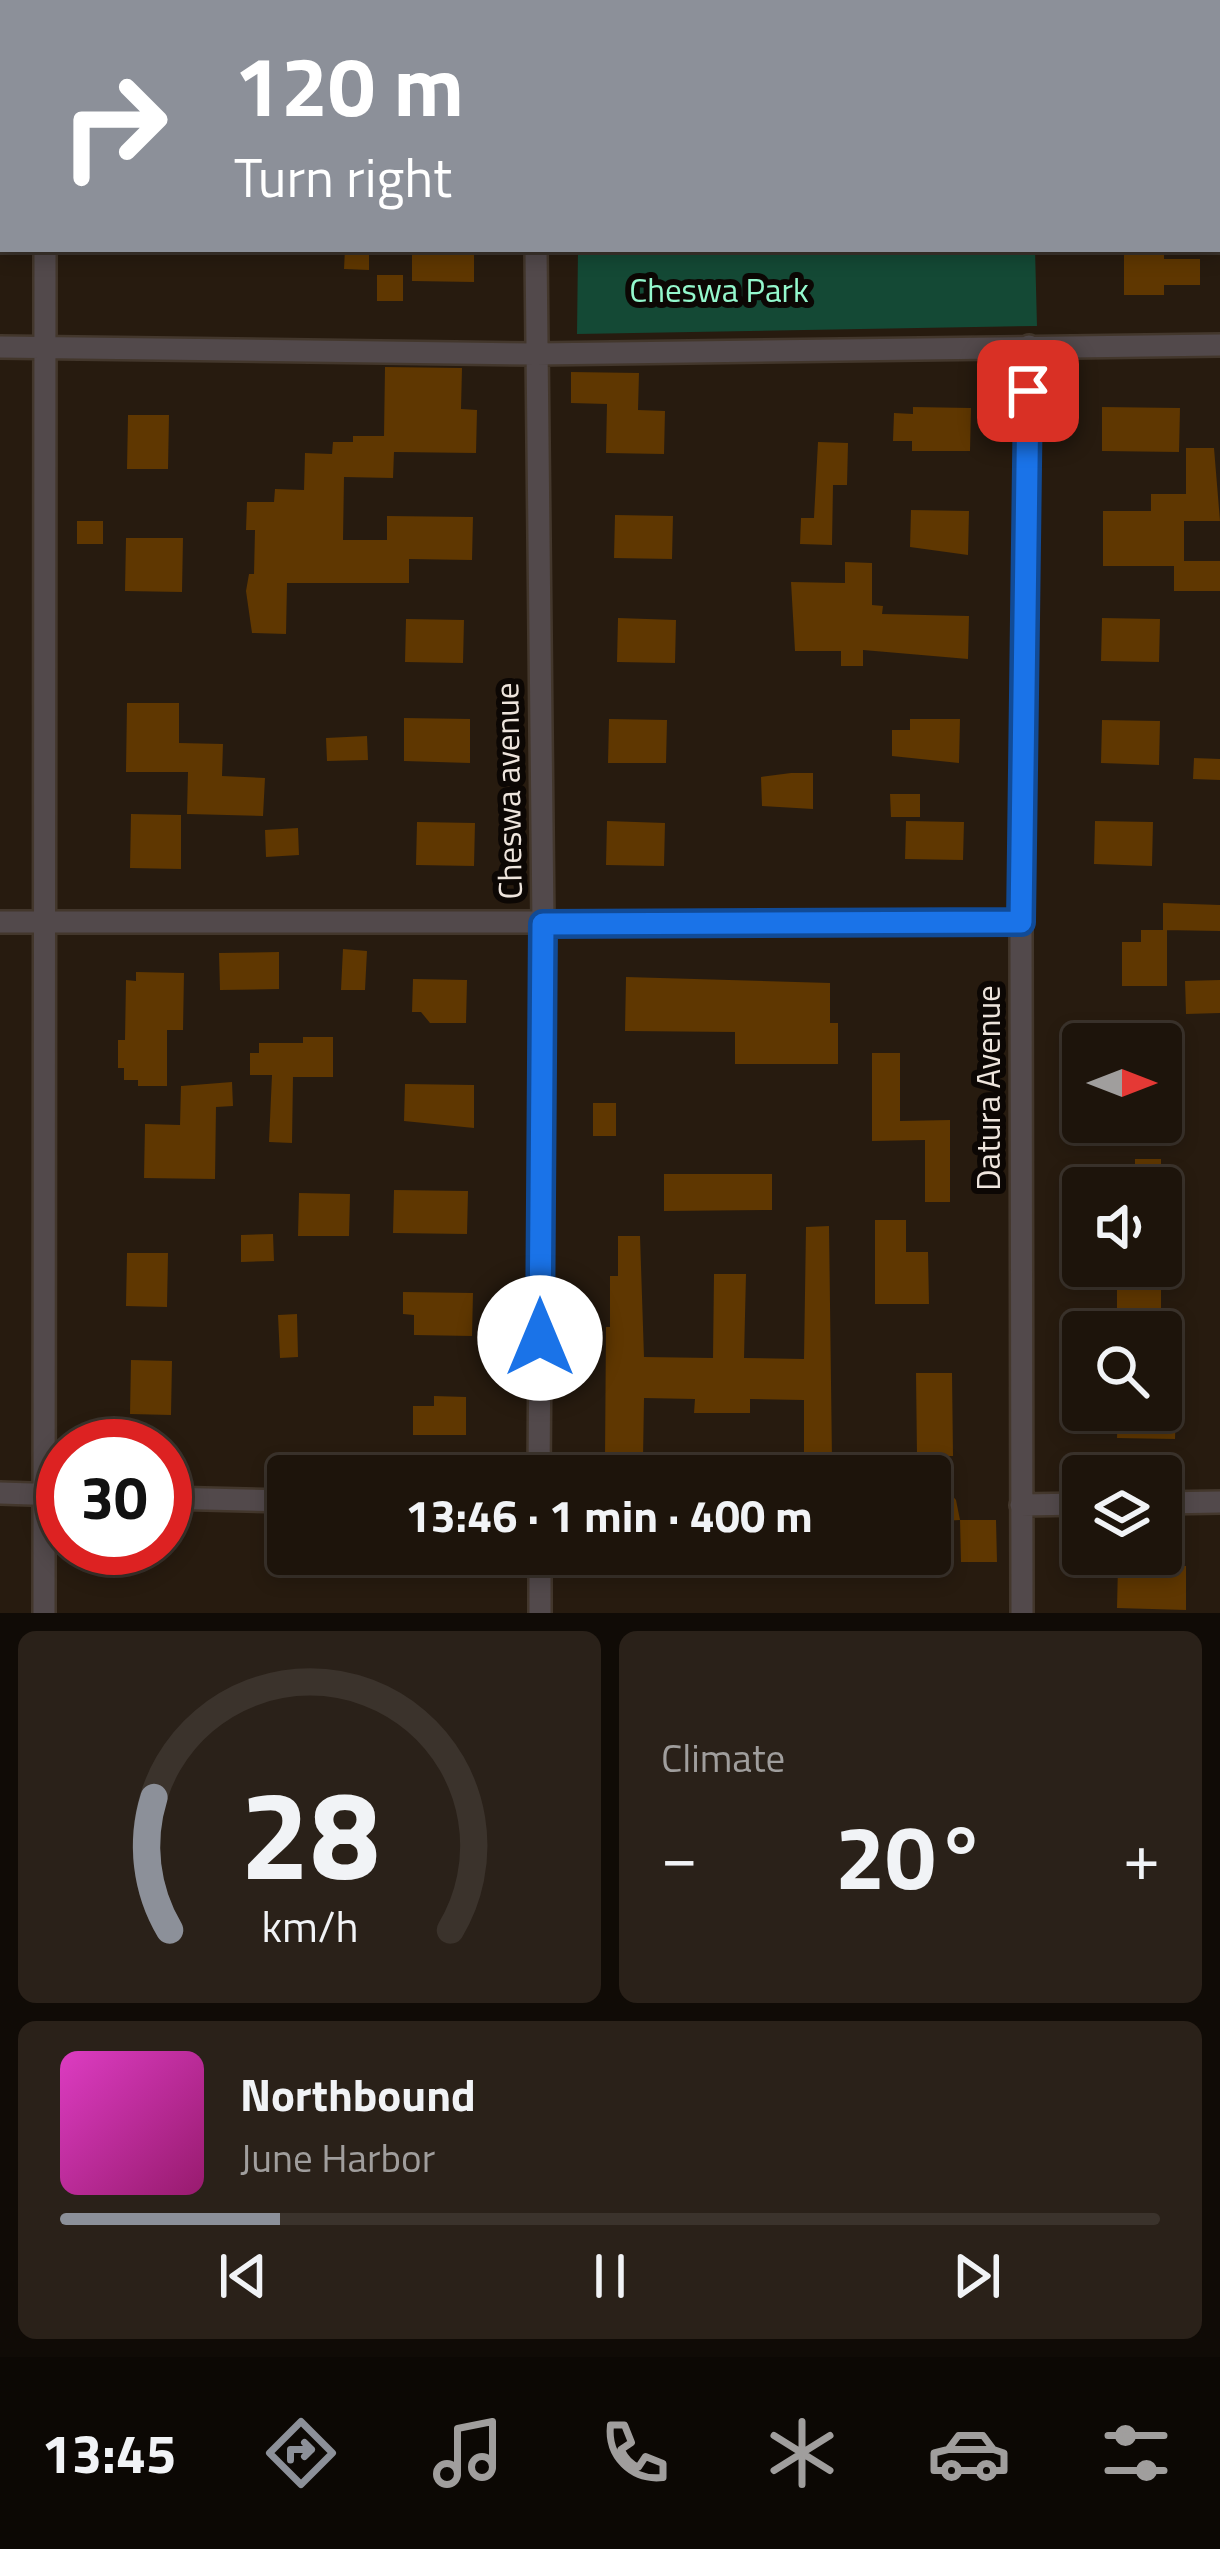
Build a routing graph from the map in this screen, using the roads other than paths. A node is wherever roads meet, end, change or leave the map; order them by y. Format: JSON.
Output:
{"nodes":[{"id":1,"x":45,"y":252,"type":"edge"},
{"id":2,"x":536,"y":252,"type":"edge"},
{"id":3,"x":1220,"y":345,"type":"edge"},
{"id":4,"x":1028,"y":346,"type":"junction"},
{"id":5,"x":0,"y":347,"type":"edge"},
{"id":6,"x":45,"y":347,"type":"junction"},
{"id":7,"x":536,"y":354,"type":"junction"},
{"id":8,"x":0,"y":922,"type":"edge"},
{"id":9,"x":42,"y":922,"type":"junction"},
{"id":10,"x":1021,"y":922,"type":"junction"},
{"id":11,"x":543,"y":924,"type":"junction"},
{"id":12,"x":52,"y":1419,"type":"edge"},
{"id":13,"x":539,"y":1455,"type":"edge"},
{"id":14,"x":0,"y":1493,"type":"edge"},
{"id":15,"x":36,"y":1494,"type":"edge"},
{"id":16,"x":192,"y":1499,"type":"edge"},
{"id":17,"x":267,"y":1500,"type":"edge"},
{"id":18,"x":1220,"y":1502,"type":"edge"},
{"id":19,"x":1182,"y":1503,"type":"edge"},
{"id":20,"x":1062,"y":1504,"type":"edge"},
{"id":21,"x":1022,"y":1505,"type":"junction"},
{"id":22,"x":47,"y":1575,"type":"edge"},
{"id":23,"x":539,"y":1575,"type":"edge"},
{"id":24,"x":44,"y":1613,"type":"edge"},
{"id":25,"x":540,"y":1613,"type":"edge"},
{"id":26,"x":1022,"y":1613,"type":"edge"}],
"edges":[{"from":1,"to":6,"type":"street"},
{"from":2,"to":7,"type":"street","name":"Cheswa avenue"},
{"from":3,"to":4,"type":"street"},
{"from":4,"to":7,"type":"street"},
{"from":4,"to":10,"type":"street","name":"Datura Avenue"},
{"from":5,"to":6,"type":"street"},
{"from":6,"to":7,"type":"street"},
{"from":6,"to":9,"type":"street"},
{"from":7,"to":11,"type":"street","name":"Cheswa avenue"},
{"from":8,"to":9,"type":"street"},
{"from":9,"to":11,"type":"street"},
{"from":9,"to":12,"type":"street"},
{"from":10,"to":11,"type":"street"},
{"from":10,"to":21,"type":"street","name":"Datura Avenue"},
{"from":11,"to":13,"type":"street","name":"Cheswa avenue"},
{"from":14,"to":15,"type":"street"},
{"from":16,"to":17,"type":"street"},
{"from":18,"to":19,"type":"street"},
{"from":20,"to":21,"type":"street"},
{"from":21,"to":26,"type":"street","name":"Datura Avenue"},
{"from":22,"to":24,"type":"street"},
{"from":23,"to":25,"type":"street"}]}
